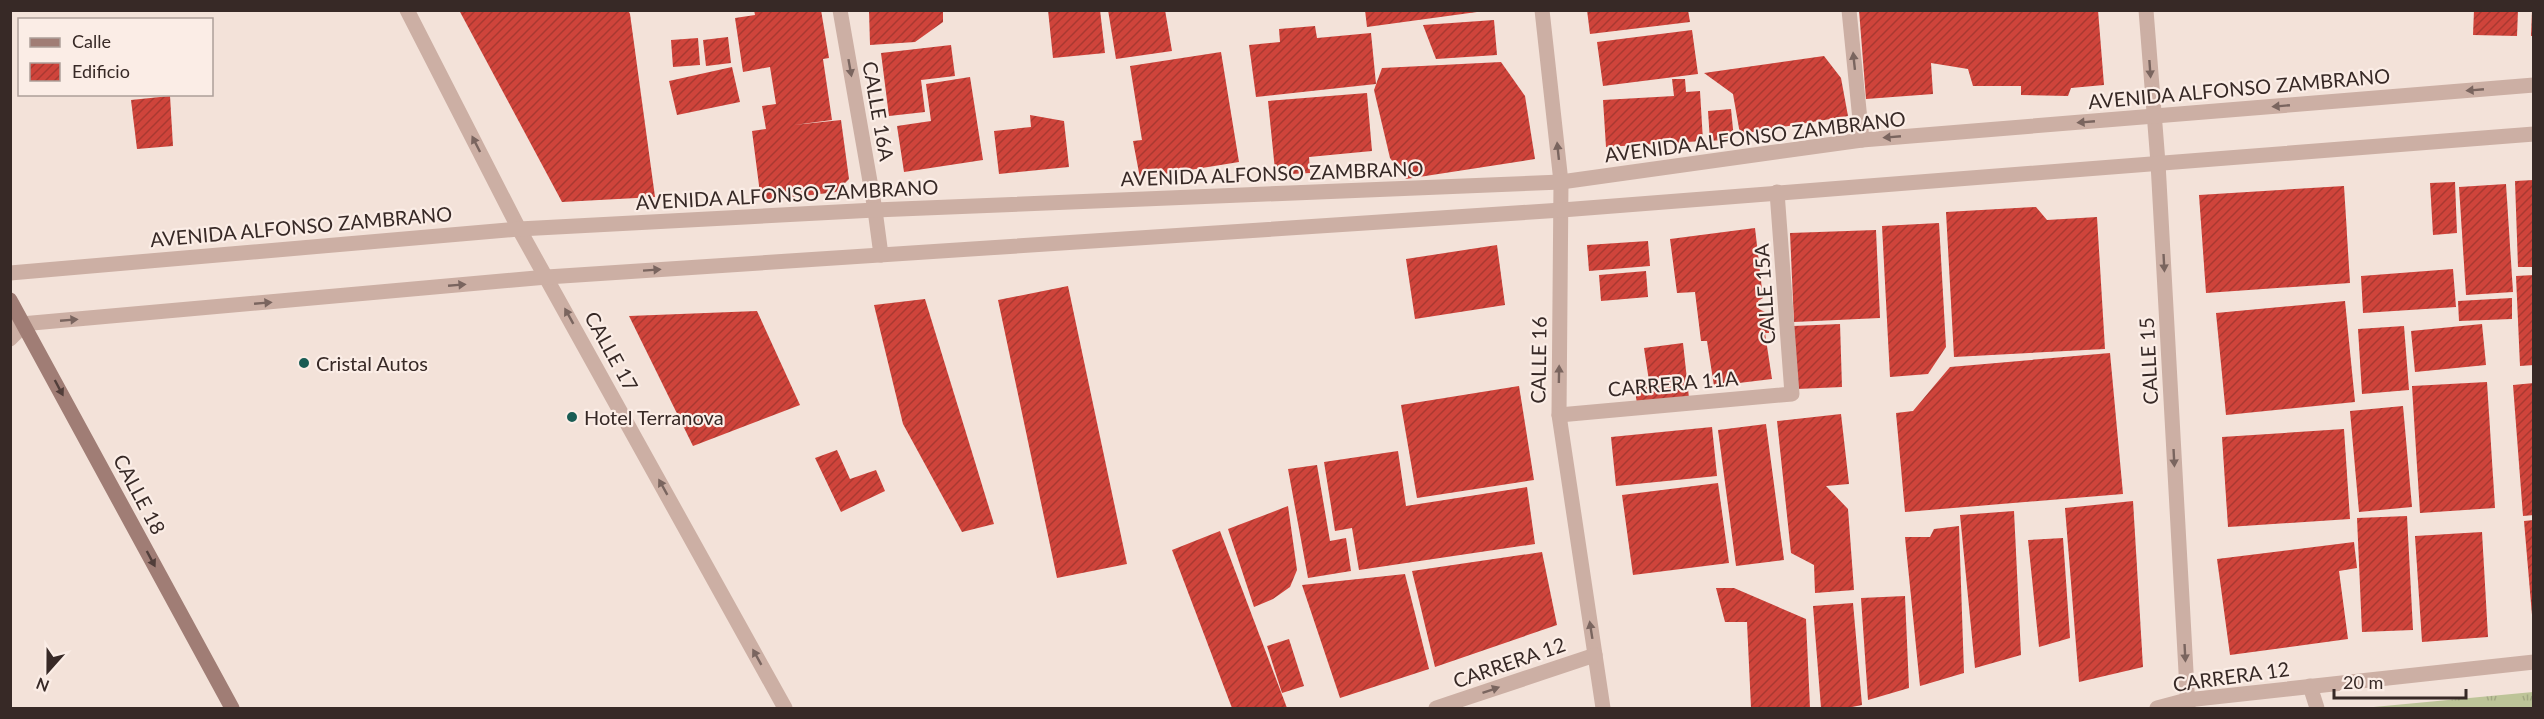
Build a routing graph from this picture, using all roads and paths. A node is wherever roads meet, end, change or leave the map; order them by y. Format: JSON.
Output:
{"nodes":[{"id":1,"x":407,"y":10,"type":"edge"},
{"id":2,"x":840,"y":10,"type":"edge"},
{"id":3,"x":1542,"y":10,"type":"edge"},
{"id":4,"x":1849,"y":10,"type":"edge"},
{"id":5,"x":2146,"y":10,"type":"edge"},
{"id":6,"x":2534,"y":85,"type":"edge"},
{"id":7,"x":2153,"y":116,"type":"junction"},
{"id":8,"x":2534,"y":134,"type":"edge"},
{"id":9,"x":1863,"y":140,"type":"junction"},
{"id":10,"x":2158,"y":164,"type":"junction"},
{"id":11,"x":1561,"y":182,"type":"junction"},
{"id":12,"x":1777,"y":192,"type":"junction"},
{"id":13,"x":875,"y":210,"type":"junction"},
{"id":14,"x":1562,"y":210,"type":"junction"},
{"id":15,"x":519,"y":229,"type":"junction"},
{"id":16,"x":881,"y":255,"type":"junction"},
{"id":17,"x":10,"y":273,"type":"edge"},
{"id":18,"x":547,"y":277,"type":"junction"},
{"id":19,"x":10,"y":300,"type":"edge"},
{"id":20,"x":18,"y":325,"type":"edge"},
{"id":21,"x":10,"y":339,"type":"edge"},
{"id":22,"x":1792,"y":394,"type":"joint"},
{"id":23,"x":1558,"y":415,"type":"junction"},
{"id":24,"x":1595,"y":655,"type":"junction"},
{"id":25,"x":2534,"y":662,"type":"edge"},
{"id":26,"x":2310,"y":686,"type":"junction"},
{"id":27,"x":2188,"y":704,"type":"edge"},
{"id":28,"x":232,"y":708,"type":"edge"},
{"id":29,"x":785,"y":708,"type":"edge"},
{"id":30,"x":1436,"y":708,"type":"edge"},
{"id":31,"x":1603,"y":708,"type":"edge"},
{"id":32,"x":2157,"y":708,"type":"edge"},
{"id":33,"x":2317,"y":708,"type":"edge"}],
"edges":[{"from":15,"to":1,"type":"street","name":"CALLE 17","one_way":true},
{"from":2,"to":13,"type":"street","name":"CALLE 16A","one_way":true},
{"from":11,"to":3,"type":"street","name":"CALLE 16","one_way":true},
{"from":9,"to":4,"type":"street","one_way":true},
{"from":5,"to":7,"type":"street","name":"CALLE 15","one_way":true},
{"from":6,"to":7,"type":"street","name":"AVENIDA ALFONSO ZAMBRANO","one_way":true},
{"from":7,"to":9,"type":"street","name":"AVENIDA ALFONSO ZAMBRANO","one_way":true},
{"from":7,"to":10,"type":"street","name":"CALLE 15"},
{"from":8,"to":10,"type":"street"},
{"from":9,"to":11,"type":"street","name":"AVENIDA ALFONSO ZAMBRANO"},
{"from":10,"to":12,"type":"street"},
{"from":10,"to":27,"type":"street","name":"CALLE 15","one_way":true},
{"from":11,"to":13,"type":"street","name":"AVENIDA ALFONSO ZAMBRANO"},
{"from":11,"to":14,"type":"street","name":"CALLE 16"},
{"from":12,"to":14,"type":"street"},
{"from":12,"to":22,"type":"street","name":"CALLE 15A"},
{"from":13,"to":15,"type":"street","name":"AVENIDA ALFONSO ZAMBRANO"},
{"from":13,"to":16,"type":"street","name":"CALLE 16A"},
{"from":14,"to":16,"type":"street"},
{"from":23,"to":14,"type":"street","name":"CALLE 16","one_way":true},
{"from":15,"to":17,"type":"street","name":"AVENIDA ALFONSO ZAMBRANO"},
{"from":15,"to":18,"type":"street","name":"CALLE 17"},
{"from":18,"to":16,"type":"street","one_way":true},
{"from":20,"to":18,"type":"street","one_way":true},
{"from":29,"to":18,"type":"street","name":"CALLE 17","one_way":true},
{"from":19,"to":20,"type":"main road","name":"CALLE 18"},
{"from":20,"to":21,"type":"street"},
{"from":20,"to":28,"type":"main road","name":"CALLE 18","one_way":true},
{"from":22,"to":23,"type":"street","name":"CARRERA 11A"},
{"from":24,"to":23,"type":"street","name":"CALLE 16","one_way":true},
{"from":30,"to":24,"type":"street","name":"CARRERA 12","one_way":true},
{"from":24,"to":31,"type":"street","name":"CALLE 16"},
{"from":25,"to":26,"type":"street","name":"CARRERA 12"},
{"from":26,"to":27,"type":"street","name":"CARRERA 12"},
{"from":26,"to":33,"type":"street","name":"CARRERA 12"},
{"from":27,"to":32,"type":"street","name":"CARRERA 12"}]}
